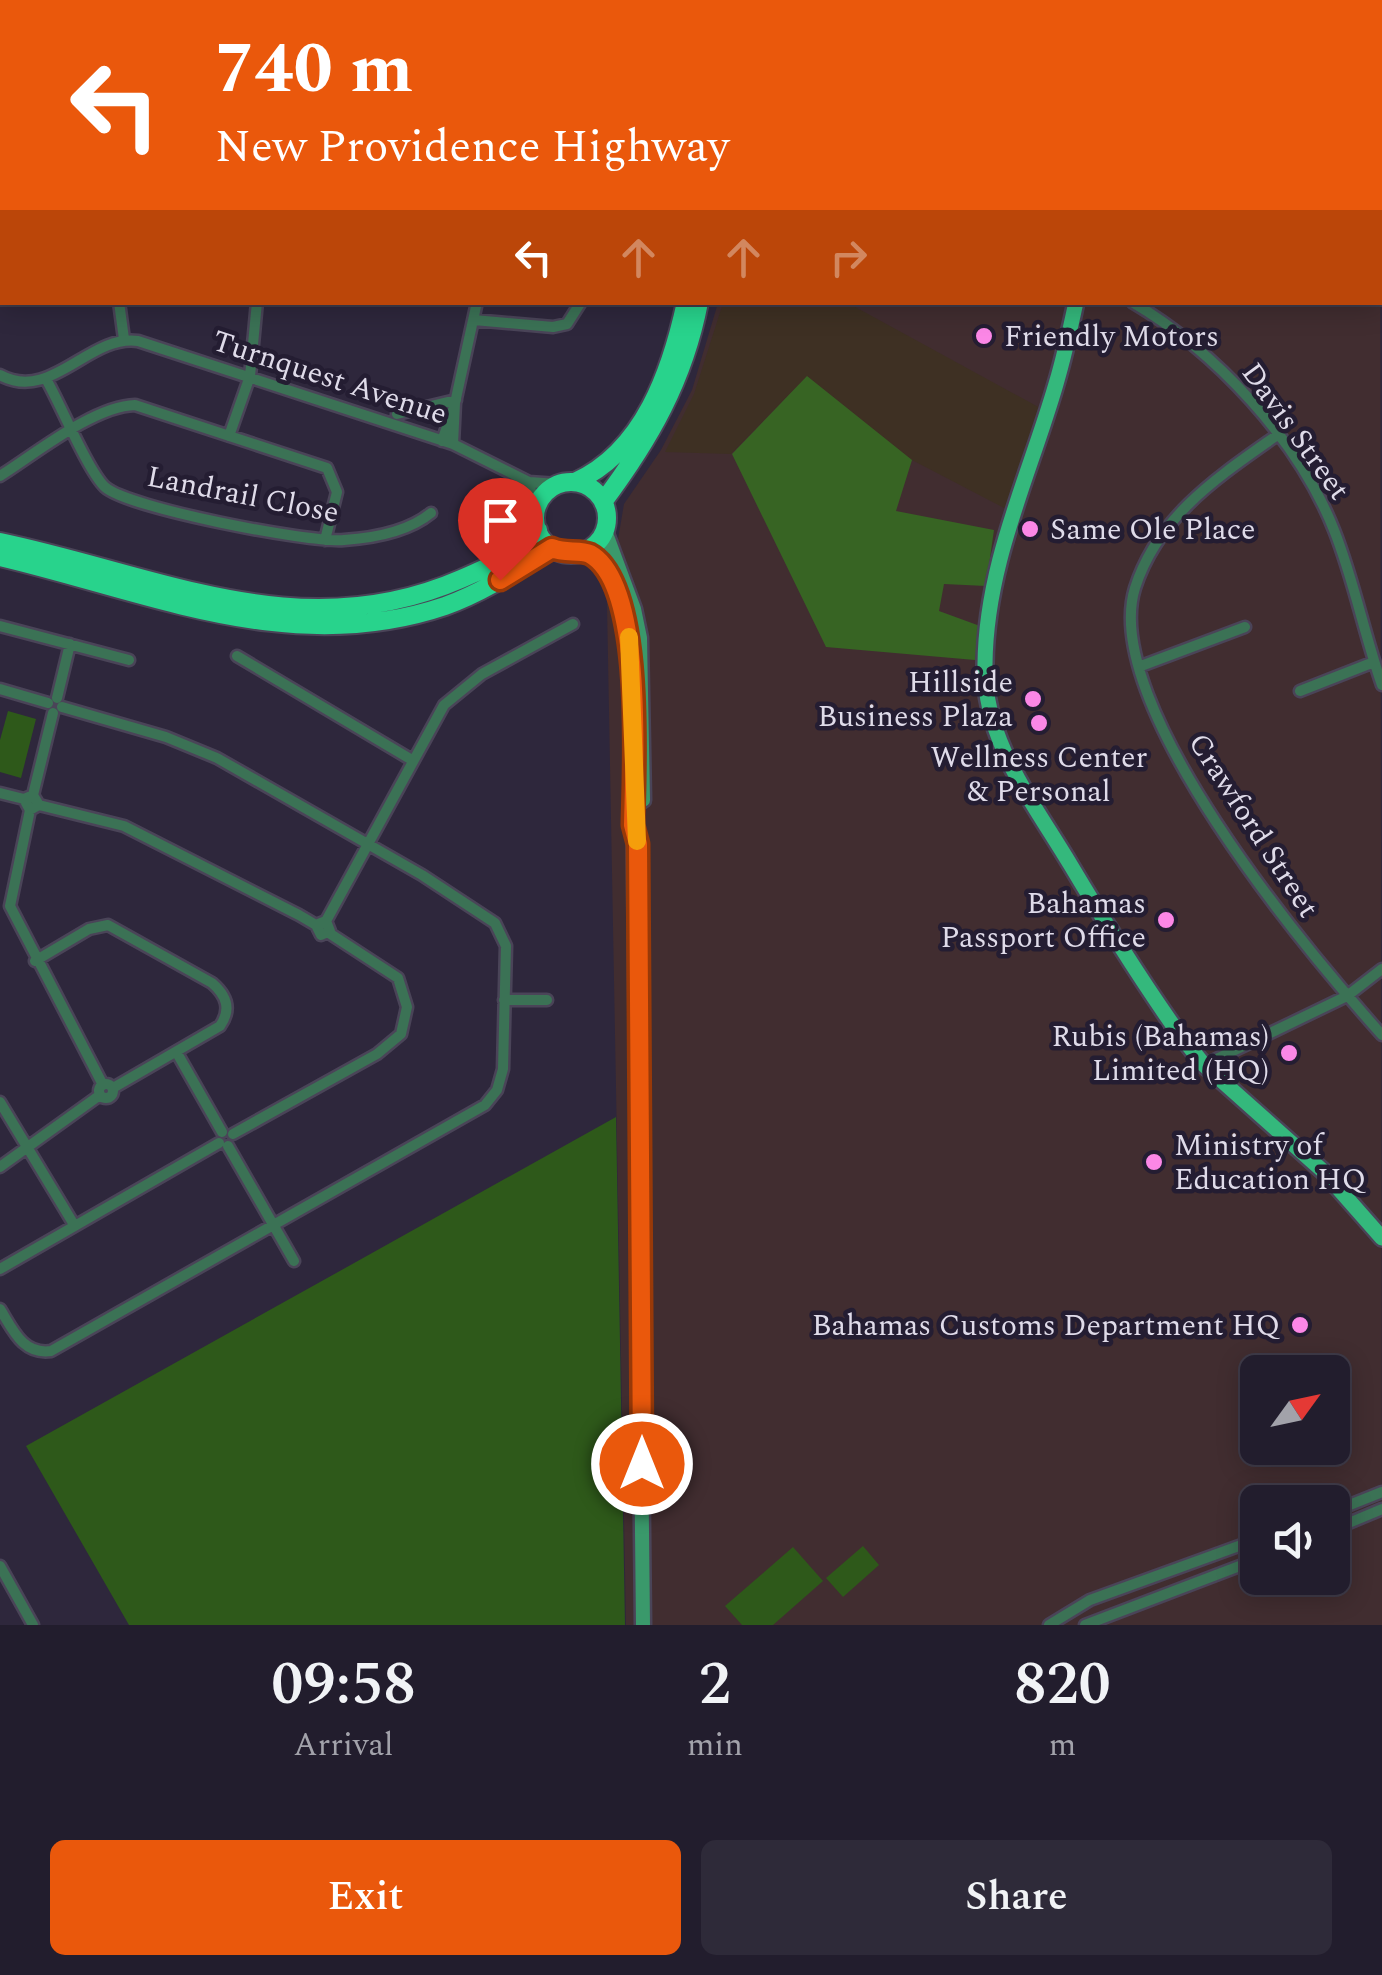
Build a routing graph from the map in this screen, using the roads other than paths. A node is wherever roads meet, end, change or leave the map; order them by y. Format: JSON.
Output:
{"nodes":[{"id":1,"x":119,"y":305,"type":"edge"},
{"id":2,"x":257,"y":305,"type":"edge"},
{"id":3,"x":476,"y":305,"type":"edge"},
{"id":4,"x":579,"y":305,"type":"edge"},
{"id":5,"x":685,"y":305,"type":"edge"},
{"id":6,"x":698,"y":305,"type":"edge"},
{"id":7,"x":1075,"y":305,"type":"edge"},
{"id":8,"x":1136,"y":305,"type":"edge"},
{"id":9,"x":474,"y":320,"type":"junction"},
{"id":10,"x":124,"y":339,"type":"junction"},
{"id":11,"x":0,"y":375,"type":"edge"},
{"id":12,"x":250,"y":376,"type":"junction"},
{"id":13,"x":46,"y":379,"type":"junction"},
{"id":14,"x":456,"y":402,"type":"junction"},
{"id":15,"x":397,"y":414,"type":"dead end"},
{"id":16,"x":74,"y":429,"type":"junction"},
{"id":17,"x":228,"y":436,"type":"junction"},
{"id":18,"x":1276,"y":436,"type":"junction"},
{"id":19,"x":447,"y":442,"type":"junction"},
{"id":20,"x":0,"y":476,"type":"edge"},
{"id":21,"x":528,"y":482,"type":"junction"},
{"id":22,"x":567,"y":483,"type":"junction"},
{"id":23,"x":604,"y":502,"type":"junction"},
{"id":24,"x":431,"y":513,"type":"dead end"},
{"id":25,"x":537,"y":522,"type":"junction"},
{"id":26,"x":605,"y":531,"type":"junction"},
{"id":27,"x":325,"y":540,"type":"junction"},
{"id":28,"x":0,"y":542,"type":"edge"},
{"id":29,"x":552,"y":548,"type":"junction"},
{"id":30,"x":584,"y":552,"type":"junction"},
{"id":31,"x":0,"y":558,"type":"edge"},
{"id":32,"x":573,"y":624,"type":"dead end"},
{"id":33,"x":0,"y":626,"type":"edge"},
{"id":34,"x":1244,"y":627,"type":"dead end"},
{"id":35,"x":70,"y":644,"type":"junction"},
{"id":36,"x":237,"y":656,"type":"dead end"},
{"id":37,"x":129,"y":660,"type":"dead end"},
{"id":38,"x":1374,"y":662,"type":"junction"},
{"id":39,"x":1141,"y":666,"type":"junction"},
{"id":40,"x":1382,"y":685,"type":"edge"},
{"id":41,"x":0,"y":689,"type":"edge"},
{"id":42,"x":1300,"y":690,"type":"dead end"},
{"id":43,"x":55,"y":705,"type":"junction"},
{"id":44,"x":412,"y":760,"type":"junction"},
{"id":45,"x":0,"y":793,"type":"edge"},
{"id":46,"x":32,"y":802,"type":"junction"},
{"id":47,"x":368,"y":844,"type":"junction"},
{"id":48,"x":638,"y":844,"type":"junction"},
{"id":49,"x":324,"y":926,"type":"junction"},
{"id":50,"x":35,"y":961,"type":"junction"},
{"id":51,"x":1382,"y":969,"type":"edge"},
{"id":52,"x":1347,"y":996,"type":"junction"},
{"id":53,"x":504,"y":1000,"type":"junction"},
{"id":54,"x":547,"y":1000,"type":"dead end"},
{"id":55,"x":1382,"y":1035,"type":"edge"},
{"id":56,"x":178,"y":1053,"type":"junction"},
{"id":57,"x":1204,"y":1065,"type":"junction"},
{"id":58,"x":105,"y":1089,"type":"junction"},
{"id":59,"x":0,"y":1102,"type":"edge"},
{"id":60,"x":226,"y":1139,"type":"junction"},
{"id":61,"x":27,"y":1147,"type":"junction"},
{"id":62,"x":0,"y":1167,"type":"edge"},
{"id":63,"x":73,"y":1223,"type":"junction"},
{"id":64,"x":273,"y":1225,"type":"junction"},
{"id":65,"x":1382,"y":1238,"type":"edge"},
{"id":66,"x":294,"y":1262,"type":"dead end"},
{"id":67,"x":0,"y":1269,"type":"edge"},
{"id":68,"x":0,"y":1309,"type":"edge"},
{"id":69,"x":1382,"y":1492,"type":"edge"},
{"id":70,"x":1350,"y":1505,"type":"edge"},
{"id":71,"x":1382,"y":1508,"type":"edge"},
{"id":72,"x":1350,"y":1522,"type":"edge"},
{"id":73,"x":1240,"y":1546,"type":"edge"},
{"id":74,"x":0,"y":1566,"type":"edge"},
{"id":75,"x":1240,"y":1566,"type":"edge"},
{"id":76,"x":33,"y":1625,"type":"edge"},
{"id":77,"x":643,"y":1625,"type":"edge"},
{"id":78,"x":1049,"y":1625,"type":"edge"},
{"id":79,"x":1085,"y":1625,"type":"edge"}],
"edges":[{"from":1,"to":10,"type":"street"},
{"from":2,"to":12,"type":"street"},
{"from":3,"to":9,"type":"street","name":"Turnquest Avenue"},
{"from":4,"to":9,"type":"street"},
{"from":5,"to":22,"type":"highway"},
{"from":6,"to":23,"type":"highway"},
{"from":7,"to":57,"type":"main road"},
{"from":8,"to":18,"type":"street","name":"Davis Street"},
{"from":9,"to":14,"type":"street","name":"Turnquest Avenue"},
{"from":10,"to":12,"type":"street","name":"Turnquest Avenue"},
{"from":10,"to":13,"type":"street"},
{"from":11,"to":13,"type":"street"},
{"from":12,"to":17,"type":"street"},
{"from":12,"to":19,"type":"street","name":"Turnquest Avenue"},
{"from":13,"to":16,"type":"street","name":"Landrail Close"},
{"from":14,"to":15,"type":"street"},
{"from":14,"to":19,"type":"street","name":"Turnquest Avenue"},
{"from":16,"to":17,"type":"street"},
{"from":16,"to":20,"type":"street"},
{"from":16,"to":27,"type":"street","name":"Landrail Close"},
{"from":17,"to":27,"type":"street"},
{"from":18,"to":38,"type":"street","name":"Davis Street"},
{"from":18,"to":39,"type":"street","name":"Crawford Street"},
{"from":19,"to":21,"type":"street","name":"Turnquest Avenue"},
{"from":21,"to":22,"type":"street"},
{"from":21,"to":25,"type":"street"},
{"from":22,"to":23,"type":"highway"},
{"from":22,"to":25,"type":"highway"},
{"from":23,"to":26,"type":"highway"},
{"from":24,"to":27,"type":"street","name":"Landrail Close"},
{"from":25,"to":28,"type":"highway"},
{"from":25,"to":29,"type":"highway"},
{"from":26,"to":30,"type":"highway"},
{"from":26,"to":48,"type":"main road"},
{"from":29,"to":30,"type":"highway"},
{"from":29,"to":31,"type":"highway"},
{"from":30,"to":48,"type":"main road"},
{"from":32,"to":44,"type":"street"},
{"from":33,"to":35,"type":"street"},
{"from":34,"to":39,"type":"street"},
{"from":35,"to":37,"type":"street"},
{"from":35,"to":43,"type":"street"},
{"from":36,"to":44,"type":"street"},
{"from":38,"to":40,"type":"street","name":"Davis Street"},
{"from":38,"to":42,"type":"street"},
{"from":39,"to":52,"type":"street","name":"Crawford Street"},
{"from":41,"to":43,"type":"street"},
{"from":43,"to":46,"type":"street"},
{"from":43,"to":47,"type":"street"},
{"from":44,"to":47,"type":"street"},
{"from":45,"to":46,"type":"street"},
{"from":46,"to":49,"type":"street"},
{"from":46,"to":50,"type":"street"},
{"from":47,"to":49,"type":"street"},
{"from":47,"to":53,"type":"street"},
{"from":48,"to":77,"type":"main road"},
{"from":49,"to":60,"type":"street"},
{"from":50,"to":56,"type":"street"},
{"from":50,"to":58,"type":"street"},
{"from":51,"to":52,"type":"street"},
{"from":52,"to":55,"type":"street","name":"Crawford Street"},
{"from":52,"to":57,"type":"street"},
{"from":53,"to":54,"type":"street"},
{"from":53,"to":64,"type":"street"},
{"from":56,"to":58,"type":"street"},
{"from":56,"to":60,"type":"street"},
{"from":57,"to":65,"type":"main road"},
{"from":58,"to":61,"type":"street"},
{"from":59,"to":61,"type":"street"},
{"from":60,"to":63,"type":"street"},
{"from":60,"to":64,"type":"street"},
{"from":61,"to":62,"type":"street"},
{"from":61,"to":63,"type":"street"},
{"from":63,"to":67,"type":"street"},
{"from":64,"to":66,"type":"street"},
{"from":64,"to":68,"type":"street"},
{"from":69,"to":70,"type":"street"},
{"from":71,"to":72,"type":"street"},
{"from":73,"to":78,"type":"street"},
{"from":74,"to":76,"type":"street"},
{"from":75,"to":79,"type":"street"}]}
